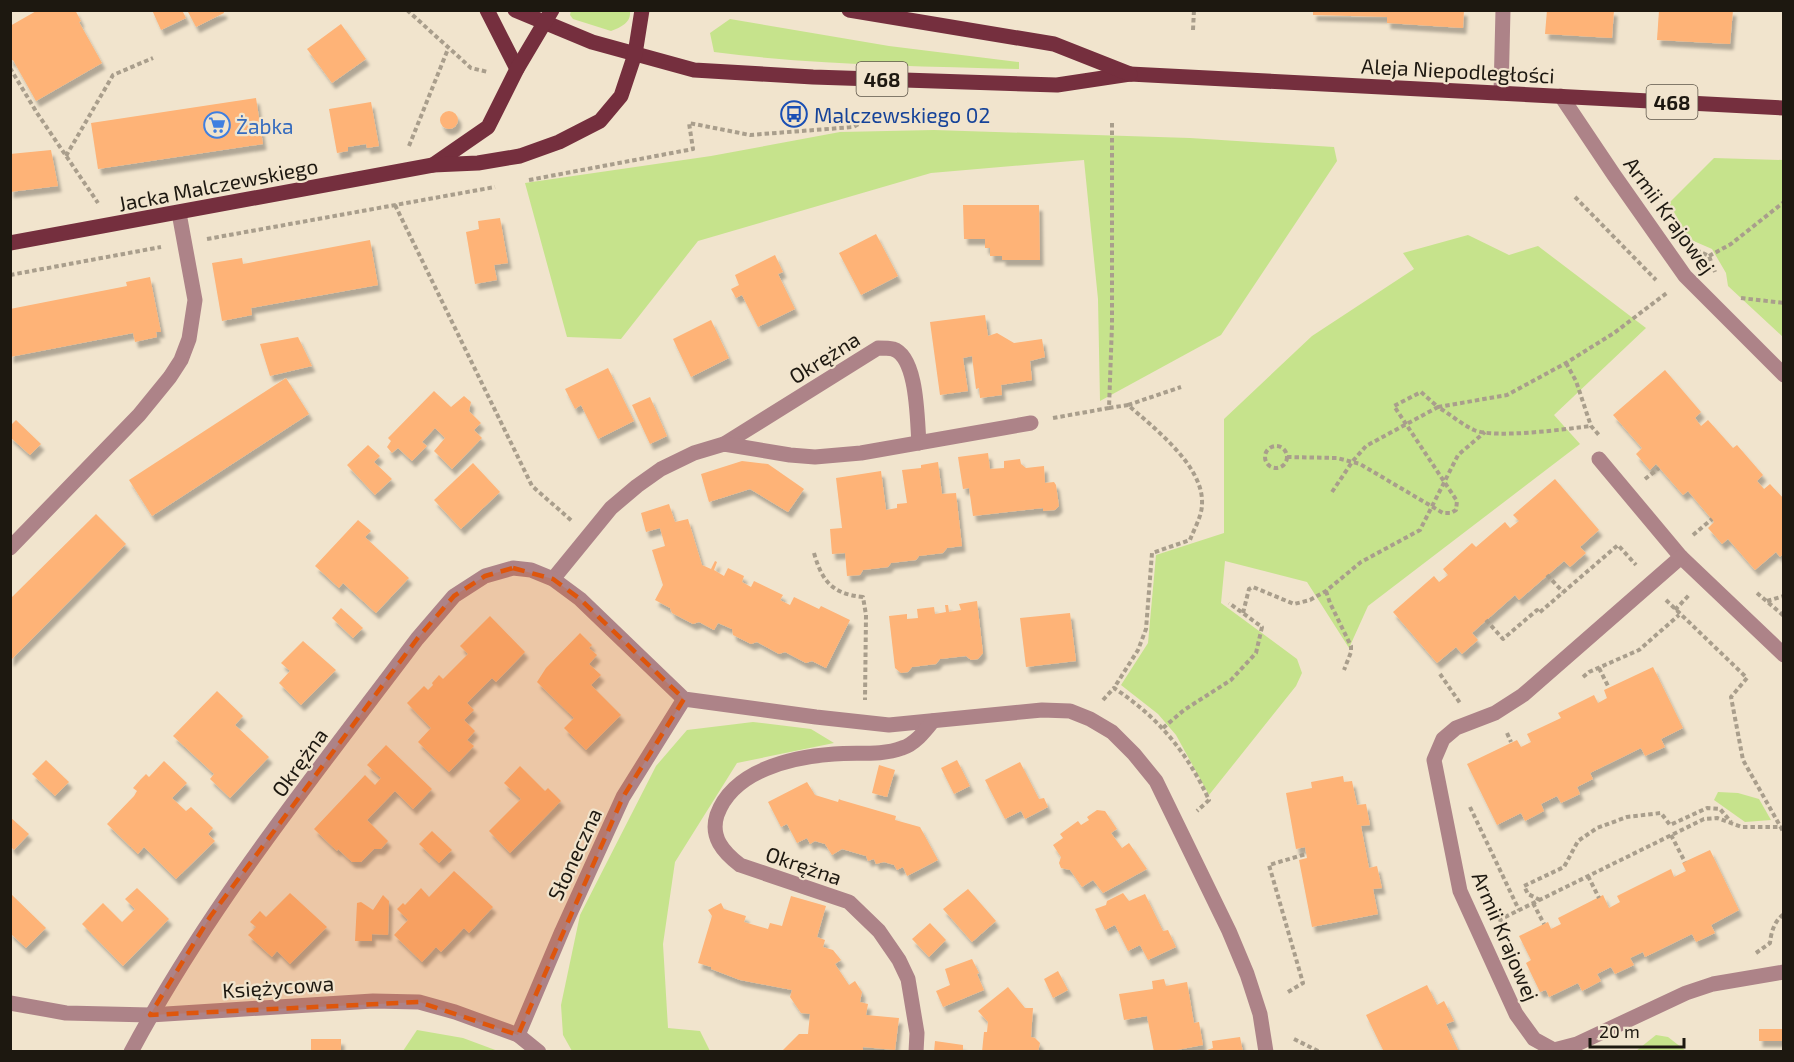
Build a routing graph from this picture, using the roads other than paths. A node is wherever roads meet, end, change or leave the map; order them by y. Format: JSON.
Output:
{"nodes":[{"id":1,"x":487,"y":10,"type":"edge"},
{"id":2,"x":514,"y":10,"type":"edge"},
{"id":3,"x":642,"y":10,"type":"edge"},
{"id":4,"x":849,"y":10,"type":"edge"},
{"id":5,"x":1503,"y":10,"type":"edge"},
{"id":6,"x":548,"y":17,"type":"edge"},
{"id":7,"x":635,"y":54,"type":"junction"},
{"id":8,"x":517,"y":69,"type":"junction"},
{"id":9,"x":1130,"y":74,"type":"junction"},
{"id":10,"x":1501,"y":93,"type":"junction"},
{"id":11,"x":1561,"y":96,"type":"junction"},
{"id":12,"x":1784,"y":108,"type":"edge"},
{"id":13,"x":433,"y":165,"type":"junction"},
{"id":14,"x":179,"y":213,"type":"junction"},
{"id":15,"x":10,"y":243,"type":"edge"},
{"id":16,"x":1784,"y":375,"type":"edge"},
{"id":17,"x":1031,"y":423,"type":"road end"},
{"id":18,"x":919,"y":442,"type":"junction"},
{"id":19,"x":724,"y":444,"type":"junction"},
{"id":20,"x":1599,"y":459,"type":"dead end"},
{"id":21,"x":10,"y":548,"type":"edge"},
{"id":22,"x":1681,"y":557,"type":"junction"},
{"id":23,"x":554,"y":579,"type":"junction"},
{"id":24,"x":1784,"y":655,"type":"edge"},
{"id":25,"x":684,"y":699,"type":"junction"},
{"id":26,"x":933,"y":721,"type":"junction"},
{"id":27,"x":1784,"y":972,"type":"edge"},
{"id":28,"x":10,"y":1003,"type":"edge"},
{"id":29,"x":150,"y":1015,"type":"junction"},
{"id":30,"x":519,"y":1035,"type":"junction"},
{"id":31,"x":131,"y":1052,"type":"edge"},
{"id":32,"x":539,"y":1052,"type":"edge"},
{"id":33,"x":916,"y":1052,"type":"edge"},
{"id":34,"x":1266,"y":1052,"type":"edge"}],
"edges":[{"from":1,"to":8,"type":"main road"},
{"from":2,"to":6,"type":"main road","name":"Aleja Niepodległości","number":"468"},
{"from":3,"to":7,"type":"main road","name":"Jacka Malczewskiego"},
{"from":4,"to":9,"type":"main road","name":"Aleja Niepodległości","number":"468"},
{"from":5,"to":10,"type":"street"},
{"from":6,"to":7,"type":"main road","name":"Aleja Niepodległości","number":"468"},
{"from":6,"to":8,"type":"main road"},
{"from":7,"to":9,"type":"main road","name":"Aleja Niepodległości","number":"468"},
{"from":7,"to":13,"type":"main road","name":"Jacka Malczewskiego"},
{"from":8,"to":13,"type":"main road","name":"Jacka Malczewskiego"},
{"from":9,"to":10,"type":"main road","name":"Aleja Niepodległości","number":"468"},
{"from":10,"to":11,"type":"main road","name":"Aleja Niepodległości","number":"468"},
{"from":11,"to":12,"type":"main road","name":"Aleja Niepodległości","number":"468"},
{"from":11,"to":16,"type":"street","name":"Armii Krajowej"},
{"from":13,"to":14,"type":"main road","name":"Jacka Malczewskiego"},
{"from":14,"to":15,"type":"main road","name":"Jacka Malczewskiego"},
{"from":14,"to":21,"type":"street"},
{"from":17,"to":18,"type":"street","name":"Okrężna"},
{"from":18,"to":19,"type":"street","name":"Okrężna"},
{"from":18,"to":19,"type":"street","name":"Okrężna"},
{"from":19,"to":23,"type":"street","name":"Okrężna"},
{"from":20,"to":22,"type":"street"},
{"from":22,"to":24,"type":"street"},
{"from":22,"to":27,"type":"street","name":"Armii Krajowej"},
{"from":23,"to":25,"type":"street","name":"Okrężna"},
{"from":23,"to":29,"type":"street","name":"Okrężna"},
{"from":25,"to":26,"type":"street"},
{"from":25,"to":30,"type":"street","name":"Słoneczna"},
{"from":26,"to":33,"type":"street","name":"Okrężna"},
{"from":26,"to":34,"type":"street"},
{"from":28,"to":29,"type":"street","name":"Księżycowa"},
{"from":29,"to":30,"type":"street","name":"Księżycowa"},
{"from":29,"to":31,"type":"street","name":"Okrężna"},
{"from":30,"to":32,"type":"street","name":"Księżycowa"}]}
